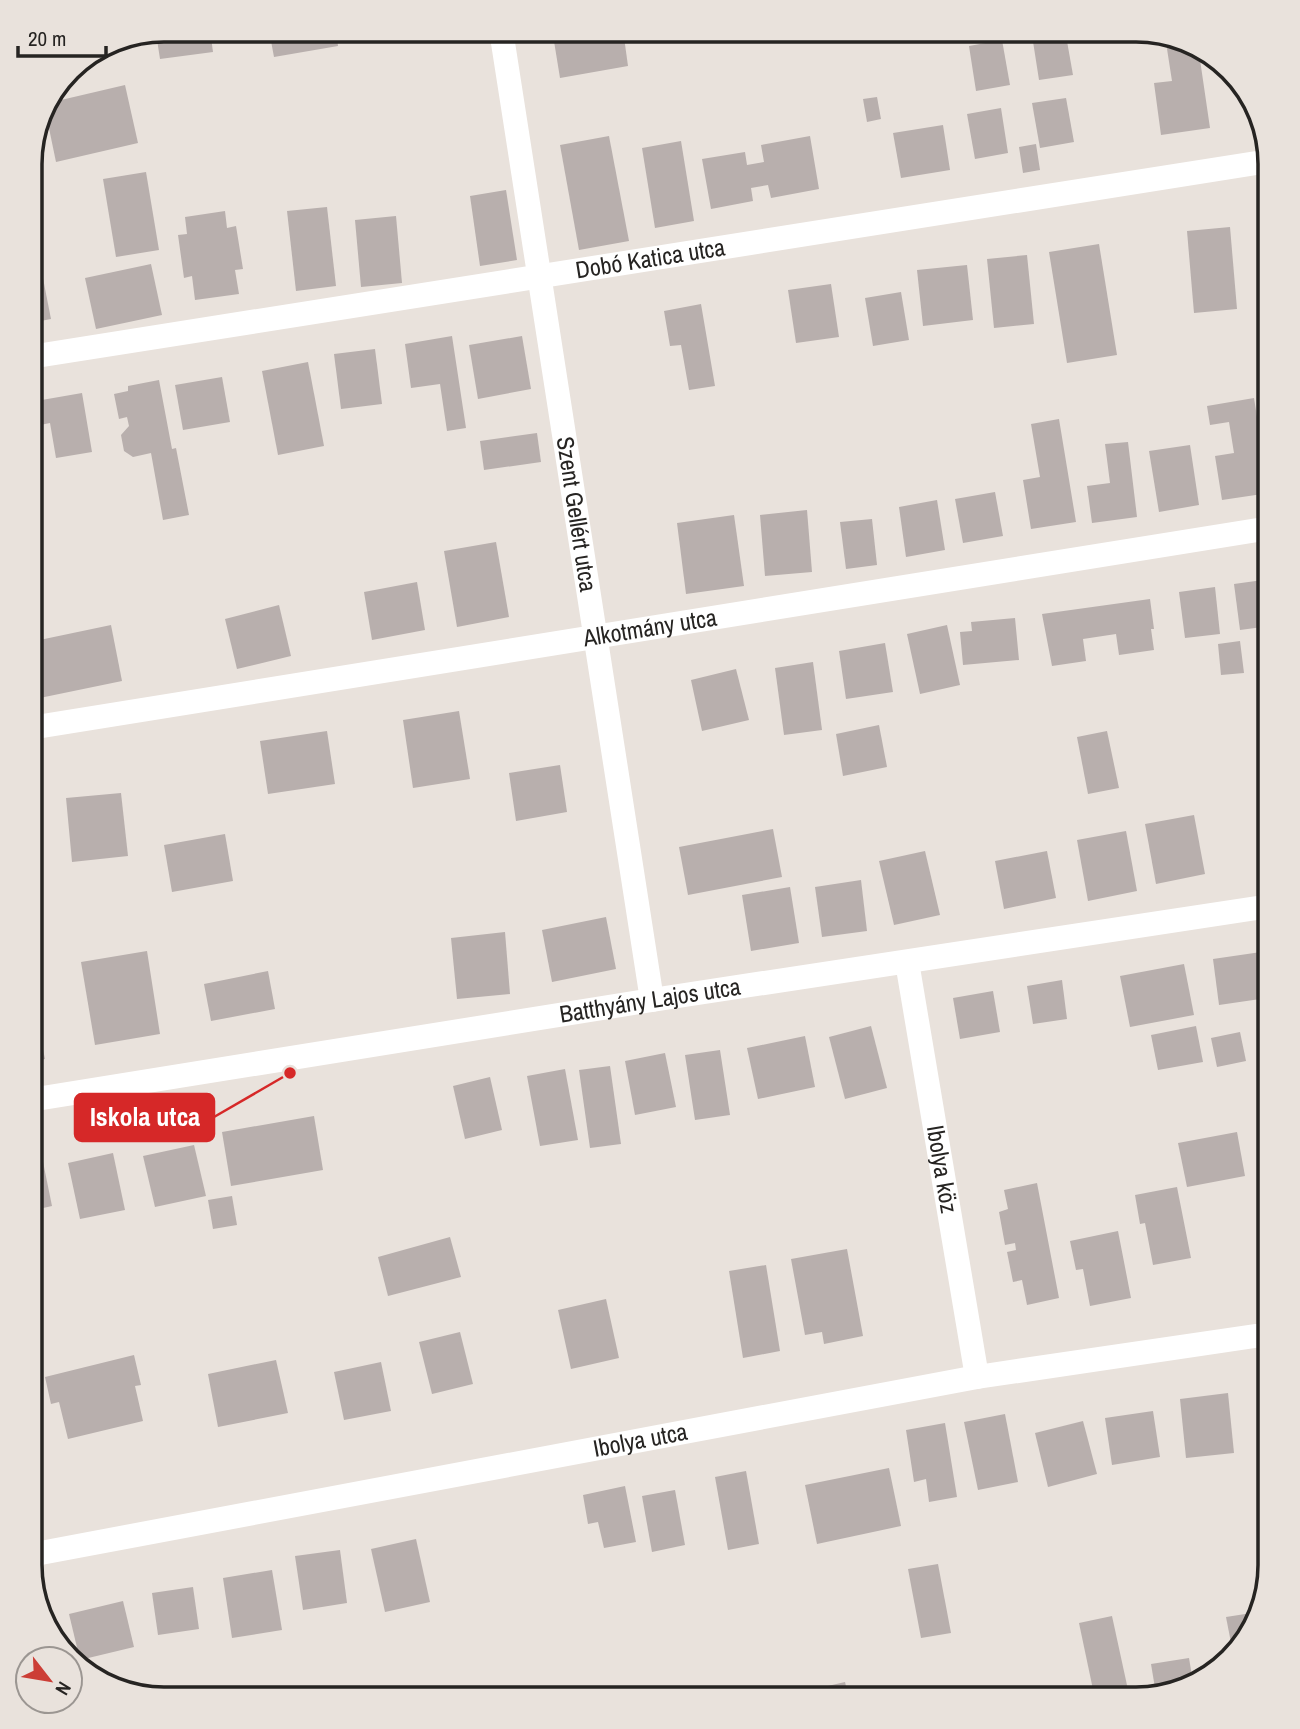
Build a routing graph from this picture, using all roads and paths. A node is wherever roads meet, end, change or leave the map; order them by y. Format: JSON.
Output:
{"nodes":[{"id":1,"x":503,"y":42,"type":"edge"},
{"id":2,"x":1258,"y":163,"type":"edge"},
{"id":3,"x":539,"y":277,"type":"junction"},
{"id":4,"x":42,"y":355,"type":"edge"},
{"id":5,"x":1258,"y":530,"type":"edge"},
{"id":6,"x":595,"y":638,"type":"junction"},
{"id":7,"x":42,"y":726,"type":"edge"},
{"id":8,"x":1258,"y":908,"type":"edge"},
{"id":9,"x":906,"y":962,"type":"junction"},
{"id":10,"x":652,"y":1000,"type":"junction"},
{"id":11,"x":42,"y":1098,"type":"edge"},
{"id":12,"x":1255,"y":1336,"type":"dead end"},
{"id":13,"x":977,"y":1377,"type":"junction"},
{"id":14,"x":42,"y":1553,"type":"edge"}],
"edges":[{"from":1,"to":3,"type":"street","name":"Szent Gellért utca"},
{"from":2,"to":3,"type":"street","name":"Dobó Katica utca"},
{"from":3,"to":4,"type":"street","name":"Dobó Katica utca"},
{"from":3,"to":6,"type":"street","name":"Szent Gellért utca"},
{"from":5,"to":6,"type":"street","name":"Alkotmány utca"},
{"from":6,"to":7,"type":"street","name":"Alkotmány utca"},
{"from":6,"to":10,"type":"street","name":"Szent Gellért utca"},
{"from":8,"to":9,"type":"street","name":"Batthyány Lajos utca"},
{"from":9,"to":10,"type":"street","name":"Batthyány Lajos utca"},
{"from":9,"to":13,"type":"street","name":"Ibolya köz"},
{"from":10,"to":11,"type":"street","name":"Batthyány Lajos utca"},
{"from":12,"to":13,"type":"street","name":"Ibolya utca"},
{"from":13,"to":14,"type":"street","name":"Ibolya utca"}]}
